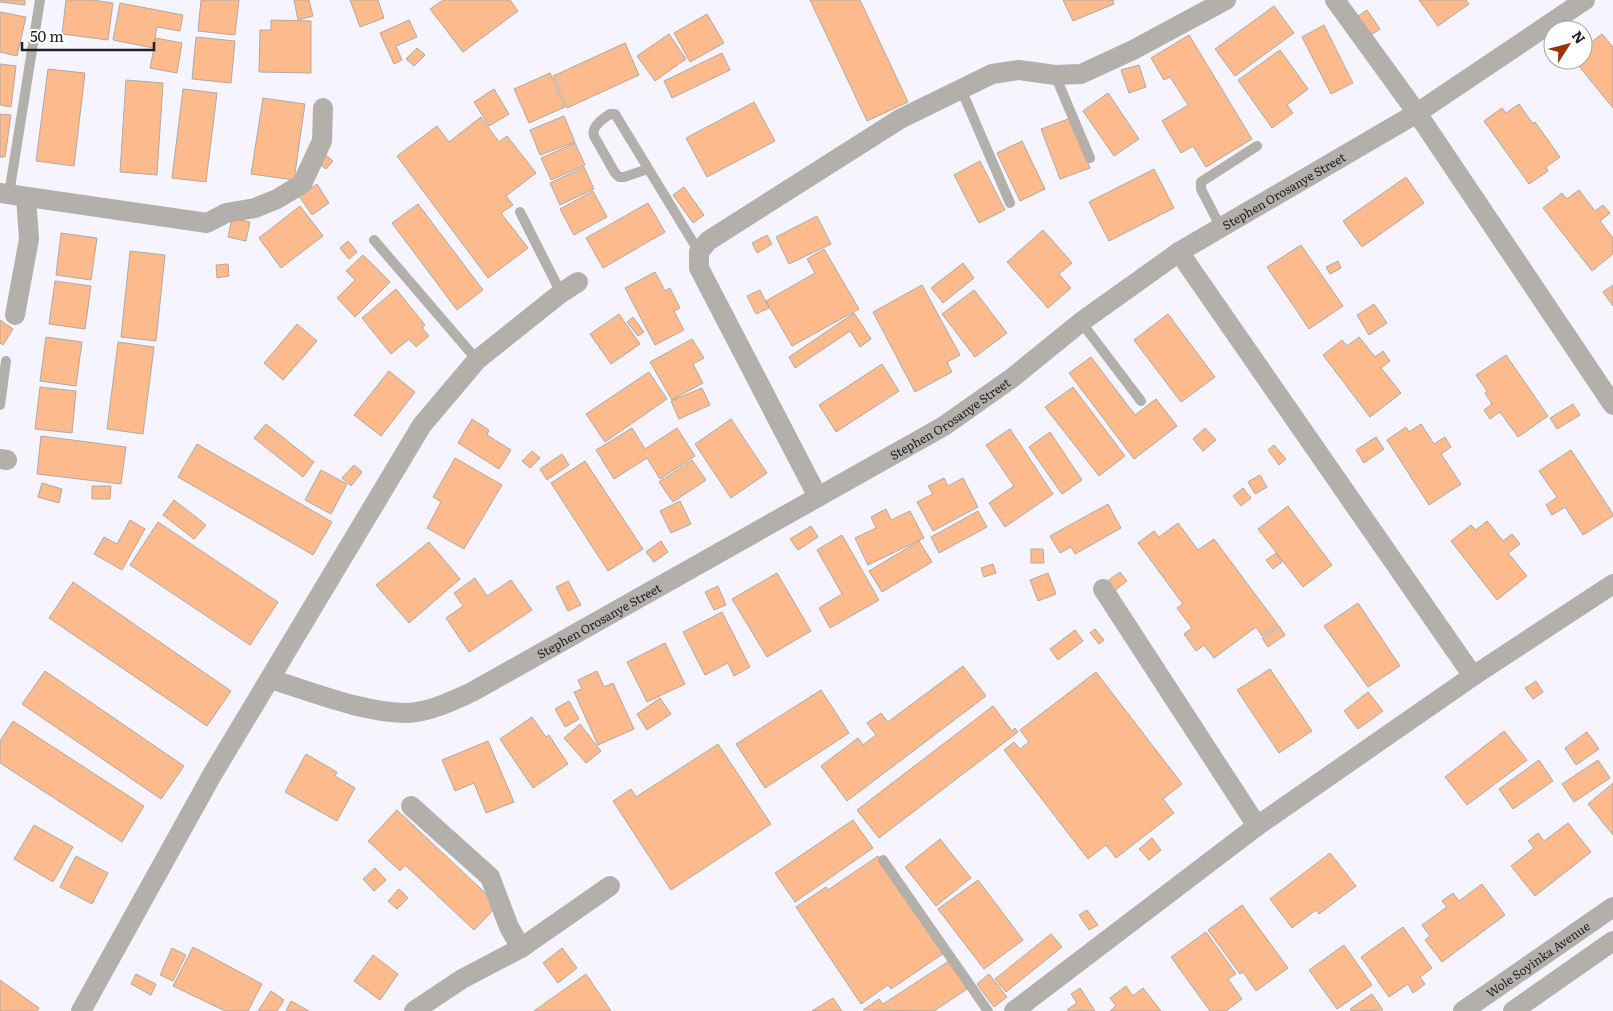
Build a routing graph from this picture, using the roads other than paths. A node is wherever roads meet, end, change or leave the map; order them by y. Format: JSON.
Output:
{"nodes":[{"id":1,"x":40,"y":0,"type":"edge"},
{"id":2,"x":1226,"y":0,"type":"edge"},
{"id":3,"x":1334,"y":0,"type":"edge"},
{"id":4,"x":1585,"y":0,"type":"edge"},
{"id":5,"x":1056,"y":75,"type":"junction"},
{"id":6,"x":961,"y":90,"type":"junction"},
{"id":7,"x":324,"y":108,"type":"dead end"},
{"id":8,"x":1417,"y":113,"type":"junction"},
{"id":9,"x":1257,"y":146,"type":"dead end"},
{"id":10,"x":1090,"y":158,"type":"dead end"},
{"id":11,"x":648,"y":168,"type":"junction"},
{"id":12,"x":11,"y":195,"type":"edge"},
{"id":13,"x":1010,"y":203,"type":"dead end"},
{"id":14,"x":520,"y":212,"type":"dead end"},
{"id":15,"x":1221,"y":228,"type":"junction"},
{"id":16,"x":374,"y":240,"type":"dead end"},
{"id":17,"x":699,"y":252,"type":"junction"},
{"id":18,"x":1179,"y":252,"type":"junction"},
{"id":19,"x":578,"y":282,"type":"dead end"},
{"id":20,"x":560,"y":293,"type":"junction"},
{"id":21,"x":15,"y":315,"type":"dead end"},
{"id":22,"x":1081,"y":322,"type":"junction"},
{"id":23,"x":477,"y":360,"type":"junction"},
{"id":24,"x":6,"y":362,"type":"dead end"},
{"id":25,"x":1141,"y":401,"type":"dead end"},
{"id":26,"x":0,"y":405,"type":"edge"},
{"id":27,"x":1613,"y":405,"type":"edge"},
{"id":28,"x":818,"y":497,"type":"junction"},
{"id":29,"x":1613,"y":584,"type":"edge"},
{"id":30,"x":1103,"y":589,"type":"dead end"},
{"id":31,"x":1473,"y":676,"type":"junction"},
{"id":32,"x":270,"y":679,"type":"junction"},
{"id":33,"x":411,"y":806,"type":"dead end"},
{"id":34,"x":1257,"y":826,"type":"junction"},
{"id":35,"x":883,"y":860,"type":"dead end"},
{"id":36,"x":610,"y":886,"type":"dead end"},
{"id":37,"x":1613,"y":907,"type":"edge"},
{"id":38,"x":1613,"y":941,"type":"edge"},
{"id":39,"x":521,"y":948,"type":"junction"},
{"id":40,"x":80,"y":1011,"type":"edge"},
{"id":41,"x":414,"y":1011,"type":"edge"},
{"id":42,"x":988,"y":1011,"type":"edge"},
{"id":43,"x":1014,"y":1011,"type":"edge"},
{"id":44,"x":1463,"y":1011,"type":"edge"},
{"id":45,"x":1512,"y":1011,"type":"edge"}],
"edges":[{"from":1,"to":12,"type":"lane"},
{"from":2,"to":5,"type":"street"},
{"from":3,"to":8,"type":"street"},
{"from":4,"to":8,"type":"street","name":"Stephen Orosanye Street"},
{"from":5,"to":6,"type":"street"},
{"from":5,"to":10,"type":"lane"},
{"from":6,"to":13,"type":"lane"},
{"from":6,"to":17,"type":"street"},
{"from":7,"to":12,"type":"street"},
{"from":8,"to":15,"type":"street","name":"Stephen Orosanye Street"},
{"from":8,"to":27,"type":"street"},
{"from":9,"to":15,"type":"lane"},
{"from":11,"to":11,"type":"lane"},
{"from":11,"to":17,"type":"lane"},
{"from":12,"to":21,"type":"street"},
{"from":14,"to":20,"type":"lane"},
{"from":15,"to":18,"type":"street","name":"Stephen Orosanye Street"},
{"from":16,"to":23,"type":"lane"},
{"from":17,"to":28,"type":"street"},
{"from":18,"to":22,"type":"street","name":"Stephen Orosanye Street"},
{"from":18,"to":31,"type":"street"},
{"from":19,"to":20,"type":"street"},
{"from":20,"to":23,"type":"street"},
{"from":22,"to":25,"type":"lane"},
{"from":22,"to":28,"type":"street","name":"Stephen Orosanye Street"},
{"from":23,"to":32,"type":"street"},
{"from":24,"to":26,"type":"lane"},
{"from":28,"to":32,"type":"street","name":"Stephen Orosanye Street"},
{"from":29,"to":31,"type":"street"},
{"from":30,"to":34,"type":"street"},
{"from":31,"to":34,"type":"street"},
{"from":32,"to":40,"type":"street"},
{"from":33,"to":39,"type":"street"},
{"from":34,"to":43,"type":"street"},
{"from":35,"to":42,"type":"lane"},
{"from":36,"to":39,"type":"street"},
{"from":37,"to":44,"type":"street","name":"Wole Soyinka Avenue"},
{"from":38,"to":45,"type":"street"},
{"from":39,"to":41,"type":"street"}]}
